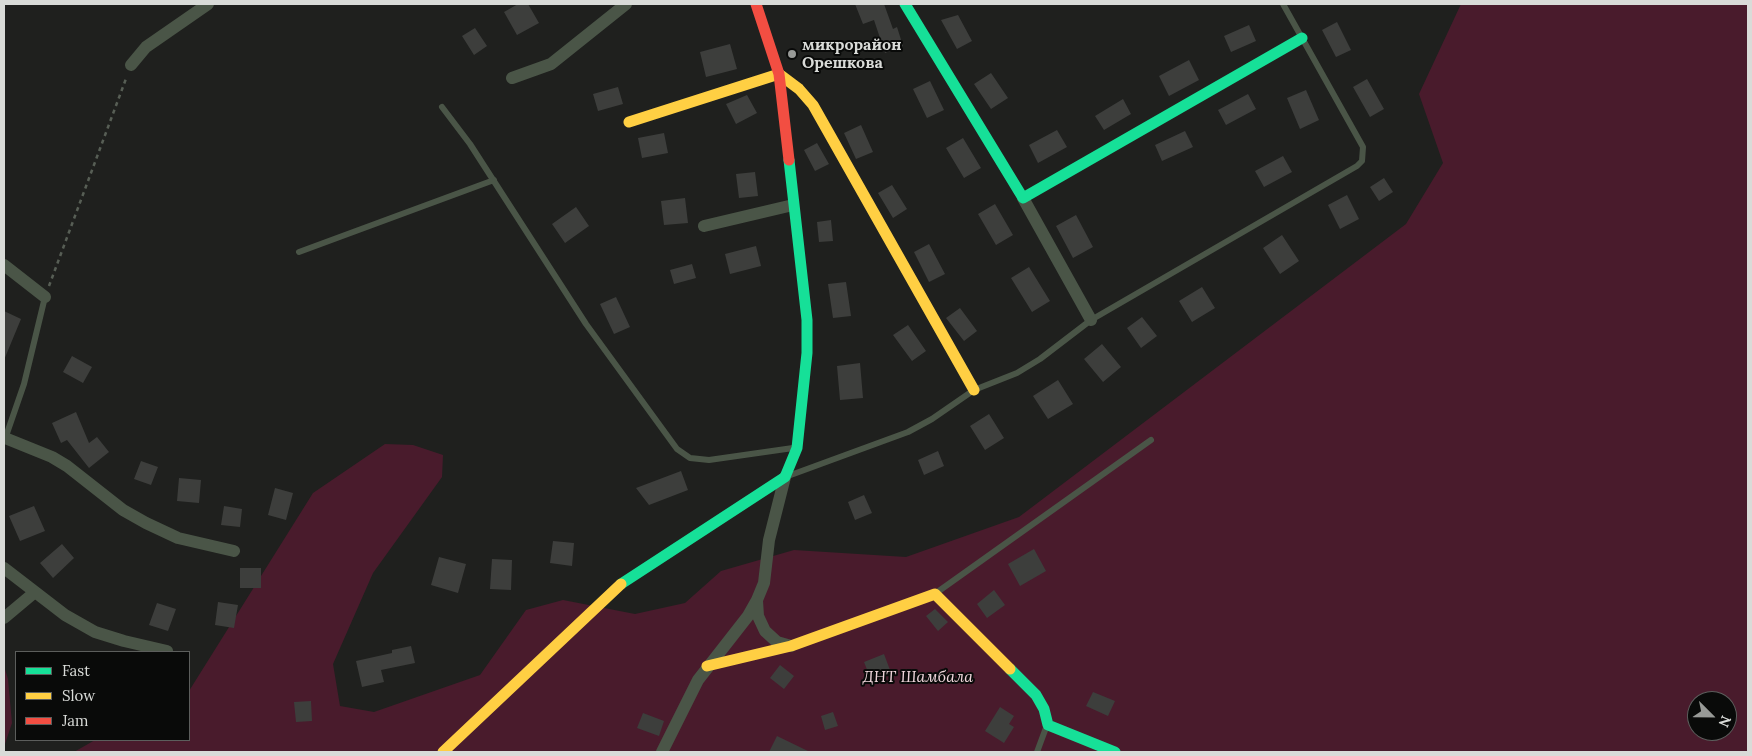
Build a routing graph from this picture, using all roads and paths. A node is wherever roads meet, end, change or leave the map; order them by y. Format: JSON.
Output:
{"nodes":[{"id":1,"x":208,"y":4,"type":"edge"},
{"id":2,"x":626,"y":4,"type":"edge"},
{"id":3,"x":756,"y":4,"type":"edge"},
{"id":4,"x":904,"y":4,"type":"edge"},
{"id":5,"x":1283,"y":4,"type":"edge"},
{"id":6,"x":1302,"y":38,"type":"junction"},
{"id":7,"x":131,"y":65,"type":"joint"},
{"id":8,"x":779,"y":74,"type":"junction"},
{"id":9,"x":512,"y":78,"type":"dead end"},
{"id":10,"x":442,"y":107,"type":"dead end"},
{"id":11,"x":629,"y":122,"type":"dead end"},
{"id":12,"x":494,"y":180,"type":"junction"},
{"id":13,"x":1023,"y":198,"type":"junction"},
{"id":14,"x":793,"y":205,"type":"junction"},
{"id":15,"x":704,"y":226,"type":"dead end"},
{"id":16,"x":299,"y":252,"type":"dead end"},
{"id":17,"x":4,"y":265,"type":"edge"},
{"id":18,"x":45,"y":297,"type":"junction"},
{"id":19,"x":1091,"y":320,"type":"junction"},
{"id":20,"x":974,"y":390,"type":"junction"},
{"id":21,"x":5,"y":440,"type":"edge"},
{"id":22,"x":1151,"y":440,"type":"dead end"},
{"id":23,"x":797,"y":448,"type":"junction"},
{"id":24,"x":785,"y":477,"type":"junction"},
{"id":25,"x":234,"y":551,"type":"dead end"},
{"id":26,"x":4,"y":568,"type":"edge"},
{"id":27,"x":35,"y":592,"type":"junction"},
{"id":28,"x":936,"y":594,"type":"junction"},
{"id":29,"x":757,"y":600,"type":"junction"},
{"id":30,"x":4,"y":618,"type":"edge"},
{"id":31,"x":791,"y":646,"type":"junction"},
{"id":32,"x":167,"y":651,"type":"dead end"},
{"id":33,"x":707,"y":666,"type":"junction"},
{"id":34,"x":1048,"y":725,"type":"junction"},
{"id":35,"x":443,"y":752,"type":"edge"},
{"id":36,"x":662,"y":752,"type":"edge"},
{"id":37,"x":1037,"y":752,"type":"edge"},
{"id":38,"x":1115,"y":752,"type":"edge"}],
"edges":[{"from":1,"to":7,"type":"street"},
{"from":2,"to":9,"type":"street"},
{"from":3,"to":8,"type":"street"},
{"from":4,"to":13,"type":"street"},
{"from":5,"to":6,"type":"lane"},
{"from":6,"to":13,"type":"street"},
{"from":6,"to":19,"type":"lane"},
{"from":7,"to":18,"type":"path"},
{"from":8,"to":11,"type":"street"},
{"from":8,"to":14,"type":"street"},
{"from":8,"to":20,"type":"street"},
{"from":10,"to":12,"type":"lane"},
{"from":12,"to":16,"type":"lane"},
{"from":12,"to":23,"type":"lane"},
{"from":13,"to":19,"type":"street"},
{"from":14,"to":15,"type":"street"},
{"from":14,"to":23,"type":"street"},
{"from":17,"to":18,"type":"street"},
{"from":18,"to":21,"type":"lane"},
{"from":19,"to":20,"type":"lane"},
{"from":20,"to":24,"type":"lane"},
{"from":21,"to":25,"type":"street"},
{"from":22,"to":28,"type":"lane"},
{"from":23,"to":24,"type":"street"},
{"from":24,"to":29,"type":"street"},
{"from":24,"to":35,"type":"street"},
{"from":26,"to":27,"type":"street"},
{"from":27,"to":30,"type":"street"},
{"from":27,"to":32,"type":"street"},
{"from":28,"to":31,"type":"street"},
{"from":28,"to":34,"type":"street"},
{"from":29,"to":31,"type":"street"},
{"from":29,"to":33,"type":"street"},
{"from":31,"to":33,"type":"street"},
{"from":33,"to":36,"type":"street"},
{"from":34,"to":37,"type":"lane"},
{"from":34,"to":38,"type":"street"}]}
